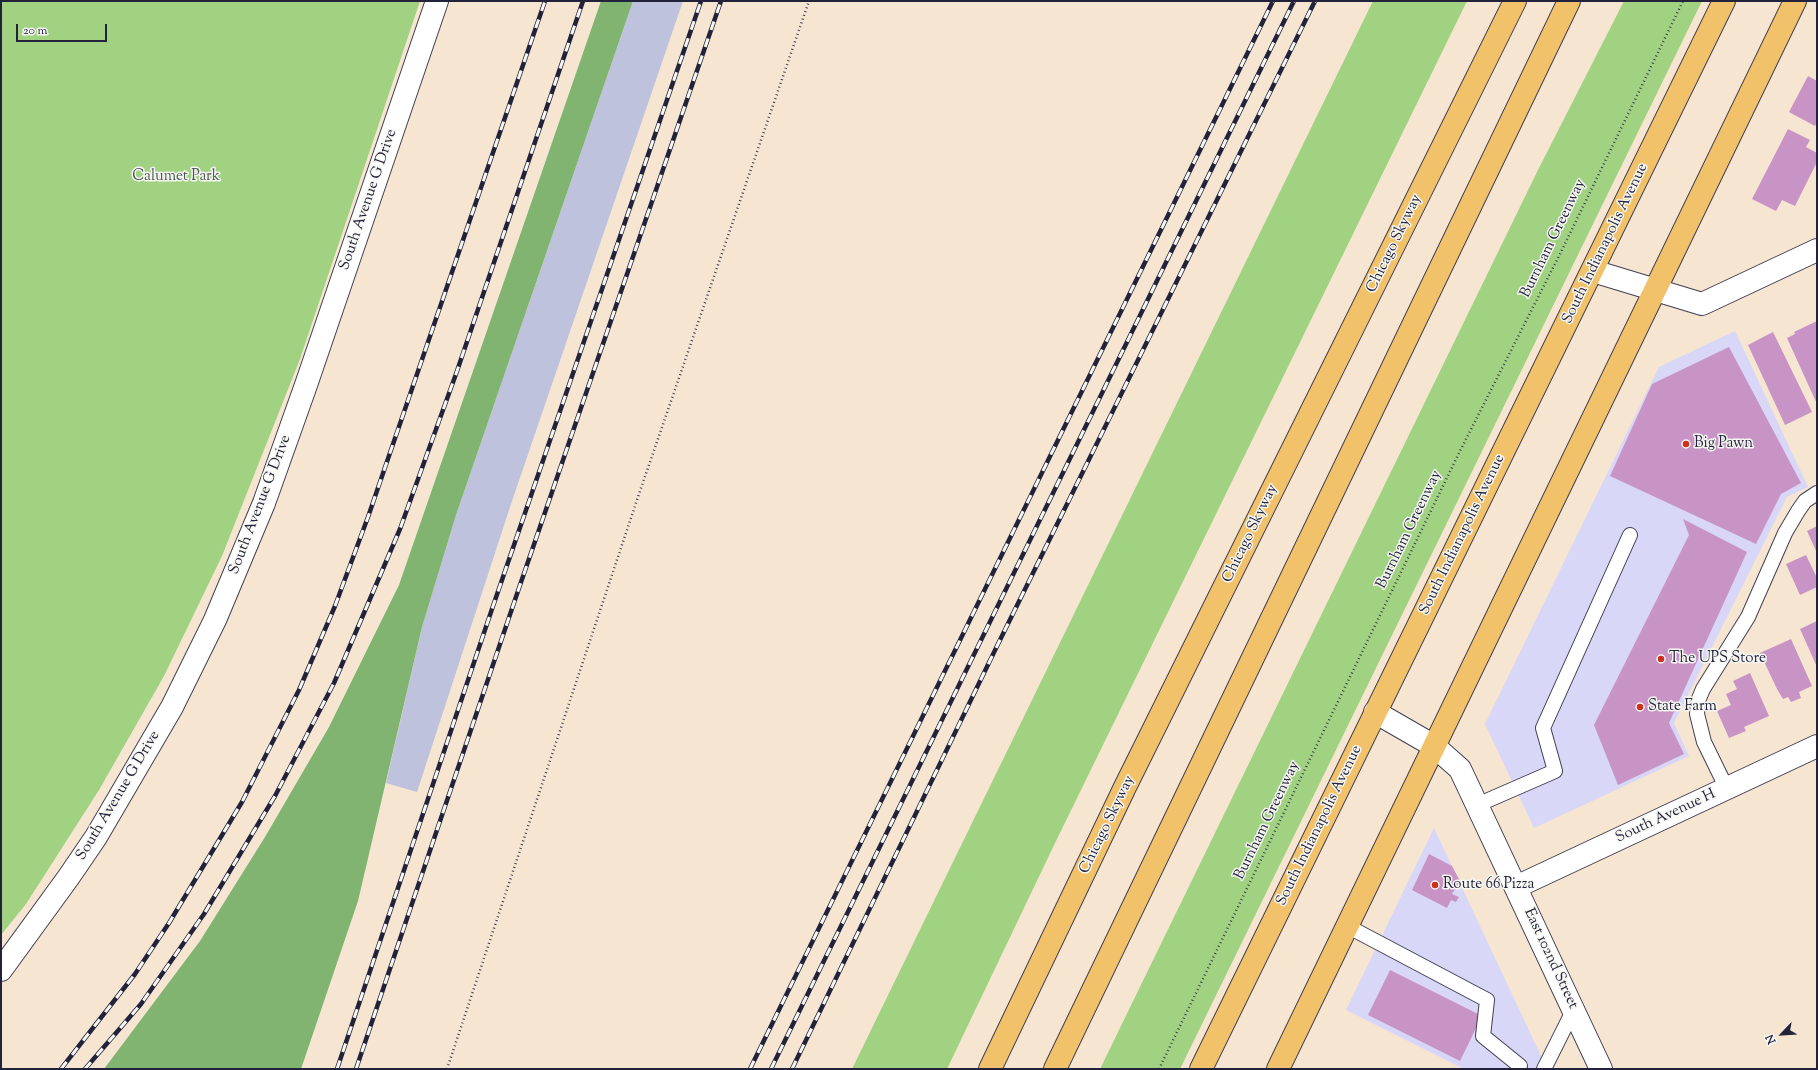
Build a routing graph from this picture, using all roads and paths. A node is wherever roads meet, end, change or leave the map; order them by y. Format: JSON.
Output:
{"nodes":[{"id":1,"x":437,"y":1,"type":"edge"},
{"id":2,"x":809,"y":1,"type":"edge"},
{"id":3,"x":1500,"y":1,"type":"edge"},
{"id":4,"x":1515,"y":1,"type":"edge"},
{"id":5,"x":1569,"y":1,"type":"edge"},
{"id":6,"x":1574,"y":1,"type":"edge"},
{"id":7,"x":1683,"y":1,"type":"edge"},
{"id":8,"x":1724,"y":1,"type":"edge"},
{"id":9,"x":1795,"y":1,"type":"edge"},
{"id":10,"x":1554,"y":33,"type":"junction"},
{"id":11,"x":1454,"y":124,"type":"junction"},
{"id":12,"x":1817,"y":250,"type":"edge"},
{"id":13,"x":1593,"y":271,"type":"junction"},
{"id":14,"x":1654,"y":290,"type":"junction"},
{"id":15,"x":1817,"y":493,"type":"edge"},
{"id":16,"x":1630,"y":535,"type":"dead end"},
{"id":17,"x":1375,"y":712,"type":"junction"},
{"id":18,"x":1434,"y":746,"type":"junction"},
{"id":19,"x":1817,"y":746,"type":"edge"},
{"id":20,"x":1727,"y":789,"type":"junction"},
{"id":21,"x":1478,"y":805,"type":"junction"},
{"id":22,"x":1516,"y":887,"type":"junction"},
{"id":23,"x":1347,"y":926,"type":"junction"},
{"id":24,"x":1,"y":970,"type":"edge"},
{"id":25,"x":1574,"y":1011,"type":"junction"},
{"id":26,"x":1520,"y":1066,"type":"dead end"},
{"id":27,"x":448,"y":1069,"type":"edge"},
{"id":28,"x":990,"y":1069,"type":"edge"},
{"id":29,"x":1055,"y":1069,"type":"edge"},
{"id":30,"x":1159,"y":1069,"type":"edge"},
{"id":31,"x":1201,"y":1069,"type":"edge"},
{"id":32,"x":1278,"y":1069,"type":"edge"},
{"id":33,"x":1544,"y":1069,"type":"edge"},
{"id":34,"x":1601,"y":1069,"type":"edge"}],
"edges":[{"from":1,"to":24,"type":"street","name":"South Avenue G Drive"},
{"from":2,"to":27,"type":"path"},
{"from":3,"to":11,"type":"main road"},
{"from":4,"to":11,"type":"main road","name":"Chicago Skyway"},
{"from":5,"to":10,"type":"main road"},
{"from":6,"to":10,"type":"main road"},
{"from":7,"to":30,"type":"path","name":"Burnham Greenway"},
{"from":8,"to":13,"type":"main road","name":"South Indianapolis Avenue"},
{"from":9,"to":14,"type":"main road"},
{"from":10,"to":29,"type":"main road"},
{"from":11,"to":28,"type":"main road","name":"Chicago Skyway"},
{"from":12,"to":14,"type":"street"},
{"from":13,"to":14,"type":"street"},
{"from":13,"to":17,"type":"main road","name":"South Indianapolis Avenue"},
{"from":14,"to":18,"type":"main road"},
{"from":15,"to":20,"type":"lane"},
{"from":16,"to":21,"type":"lane"},
{"from":17,"to":18,"type":"street","name":"East 102nd Street"},
{"from":17,"to":31,"type":"main road","name":"South Indianapolis Avenue"},
{"from":18,"to":21,"type":"street","name":"East 102nd Street"},
{"from":18,"to":23,"type":"main road"},
{"from":19,"to":20,"type":"street","name":"South Avenue H"},
{"from":20,"to":22,"type":"street","name":"South Avenue H"},
{"from":21,"to":22,"type":"street","name":"East 102nd Street"},
{"from":22,"to":25,"type":"street","name":"East 102nd Street"},
{"from":23,"to":26,"type":"lane"},
{"from":23,"to":32,"type":"main road"},
{"from":25,"to":33,"type":"lane"},
{"from":25,"to":34,"type":"street","name":"East 102nd Street"}]}
